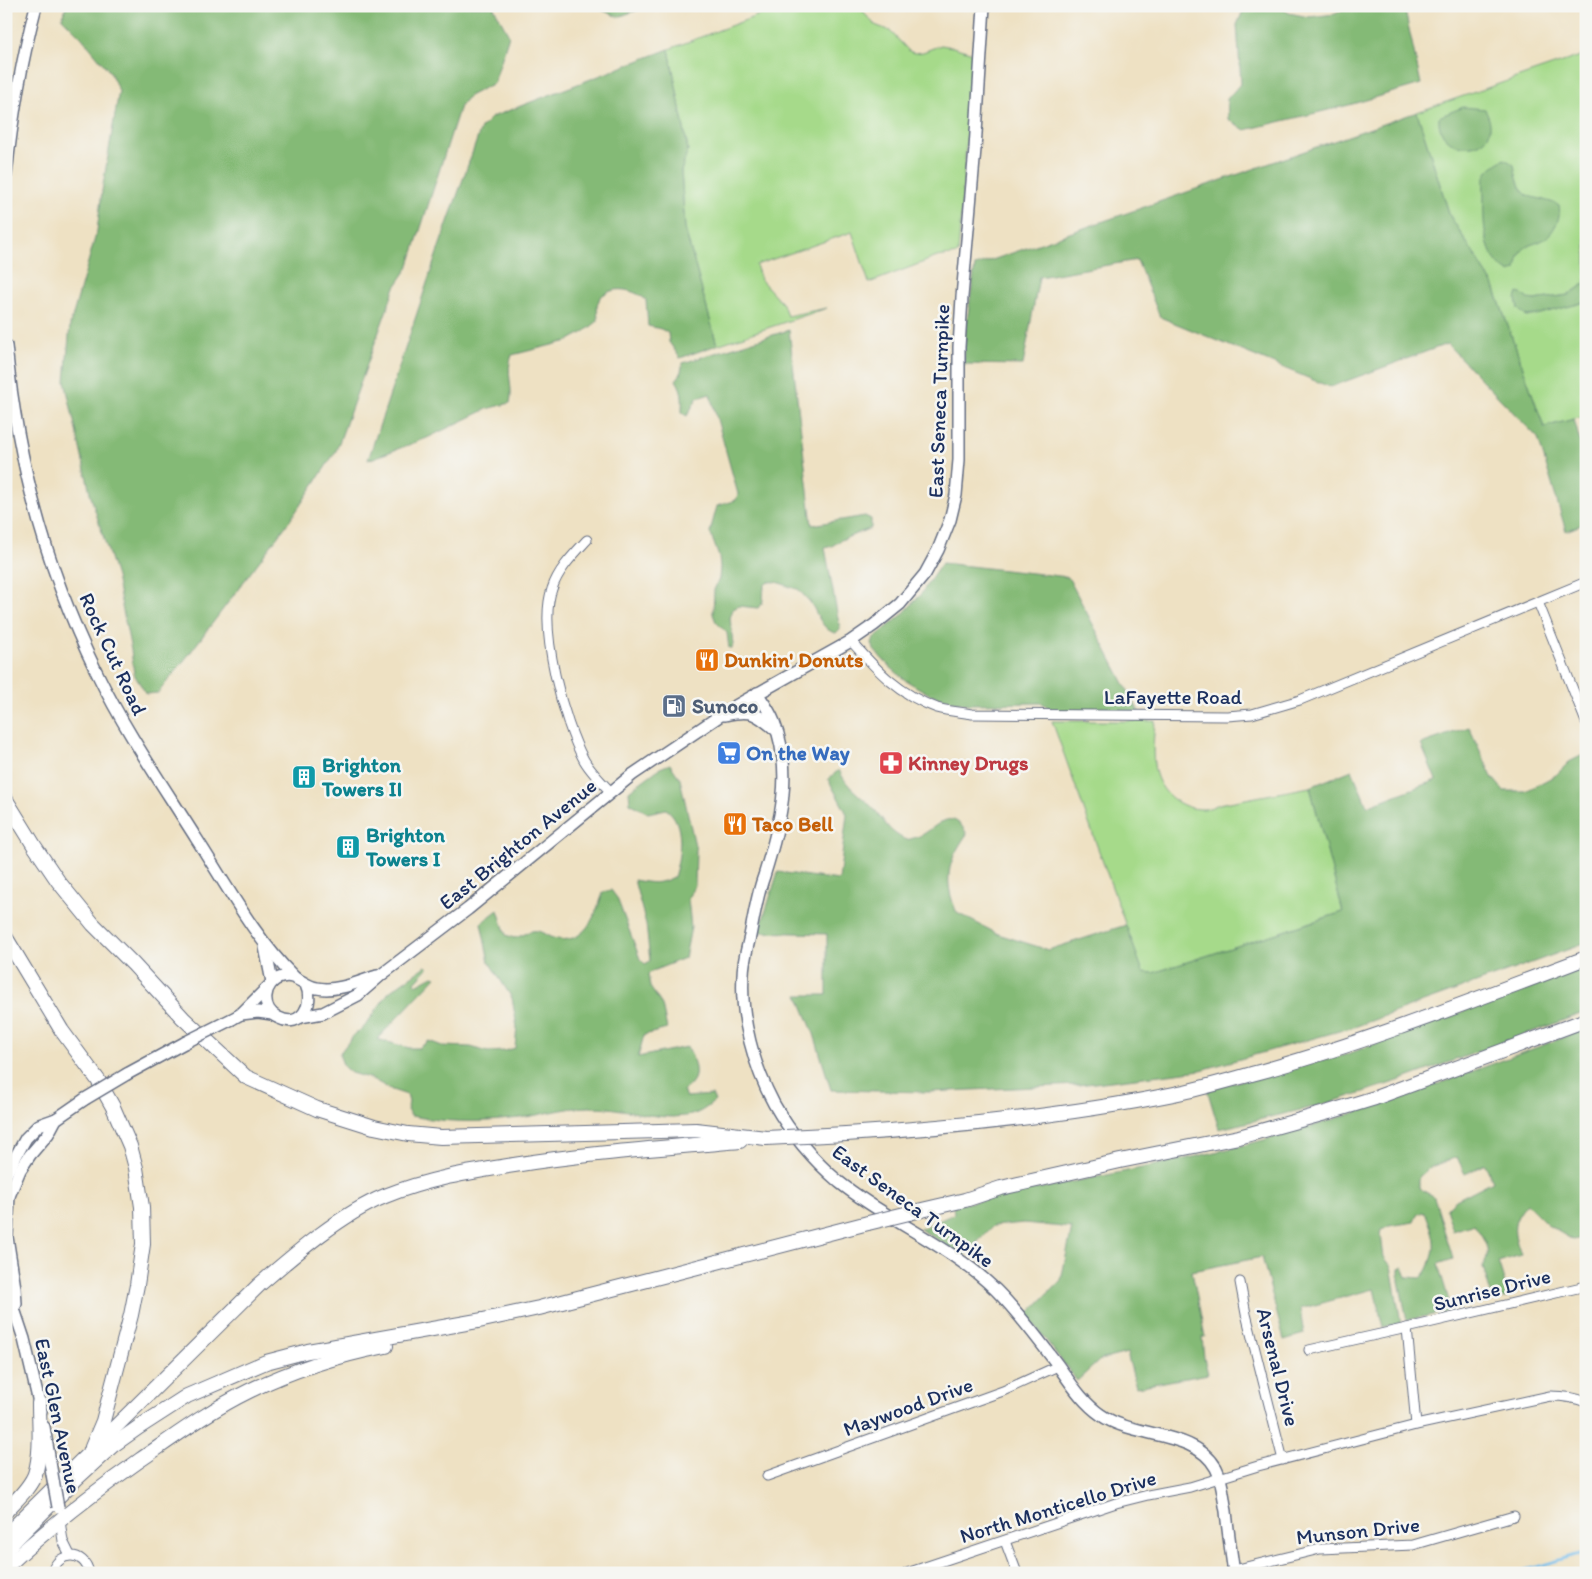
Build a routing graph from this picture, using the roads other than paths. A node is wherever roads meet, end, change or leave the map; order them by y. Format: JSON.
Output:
{"nodes":[{"id":1,"x":36,"y":6,"type":"edge"},
{"id":2,"x":984,"y":6,"type":"edge"},
{"id":3,"x":6,"y":176,"type":"edge"},
{"id":4,"x":6,"y":346,"type":"edge"},
{"id":5,"x":587,"y":540,"type":"dead end"},
{"id":6,"x":1586,"y":582,"type":"edge"},
{"id":7,"x":1538,"y":602,"type":"junction"},
{"id":8,"x":851,"y":641,"type":"junction"},
{"id":9,"x":757,"y":693,"type":"junction"},
{"id":10,"x":719,"y":716,"type":"junction"},
{"id":11,"x":1586,"y":722,"type":"edge"},
{"id":12,"x":776,"y":731,"type":"junction"},
{"id":13,"x":610,"y":792,"type":"junction"},
{"id":14,"x":6,"y":800,"type":"edge"},
{"id":15,"x":6,"y":938,"type":"edge"},
{"id":16,"x":264,"y":945,"type":"junction"},
{"id":17,"x":1586,"y":958,"type":"edge"},
{"id":18,"x":381,"y":975,"type":"junction"},
{"id":19,"x":294,"y":977,"type":"junction"},
{"id":20,"x":271,"y":984,"type":"junction"},
{"id":21,"x":306,"y":985,"type":"junction"},
{"id":22,"x":272,"y":1014,"type":"junction"},
{"id":23,"x":236,"y":1017,"type":"junction"},
{"id":24,"x":300,"y":1017,"type":"junction"},
{"id":25,"x":1586,"y":1020,"type":"edge"},
{"id":26,"x":56,"y":1119,"type":"junction"},
{"id":27,"x":766,"y":1138,"type":"junction"},
{"id":28,"x":6,"y":1174,"type":"edge"},
{"id":29,"x":8,"y":1199,"type":"edge"},
{"id":30,"x":639,"y":1282,"type":"junction"},
{"id":31,"x":1240,"y":1282,"type":"dead end"},
{"id":32,"x":6,"y":1285,"type":"edge"},
{"id":33,"x":1586,"y":1286,"type":"edge"},
{"id":34,"x":8,"y":1297,"type":"edge"},
{"id":35,"x":16,"y":1315,"type":"junction"},
{"id":36,"x":1407,"y":1328,"type":"junction"},
{"id":37,"x":1309,"y":1350,"type":"dead end"},
{"id":38,"x":1058,"y":1366,"type":"junction"},
{"id":39,"x":1586,"y":1402,"type":"edge"},
{"id":40,"x":39,"y":1403,"type":"junction"},
{"id":41,"x":1416,"y":1425,"type":"junction"},
{"id":42,"x":86,"y":1457,"type":"junction"},
{"id":43,"x":1284,"y":1460,"type":"junction"},
{"id":44,"x":767,"y":1476,"type":"dead end"},
{"id":45,"x":1220,"y":1478,"type":"junction"},
{"id":46,"x":6,"y":1511,"type":"edge"},
{"id":47,"x":59,"y":1514,"type":"junction"},
{"id":48,"x":1514,"y":1516,"type":"dead end"},
{"id":49,"x":6,"y":1535,"type":"edge"},
{"id":50,"x":63,"y":1541,"type":"junction"},
{"id":51,"x":1005,"y":1542,"type":"junction"},
{"id":52,"x":6,"y":1549,"type":"edge"},
{"id":53,"x":70,"y":1556,"type":"junction"},
{"id":54,"x":60,"y":1559,"type":"junction"},
{"id":55,"x":6,"y":1567,"type":"edge"},
{"id":56,"x":1234,"y":1571,"type":"edge"},
{"id":57,"x":52,"y":1573,"type":"edge"},
{"id":58,"x":89,"y":1573,"type":"edge"},
{"id":59,"x":907,"y":1573,"type":"edge"},
{"id":60,"x":1017,"y":1573,"type":"edge"}],
"edges":[{"from":1,"to":3,"type":"main road"},
{"from":2,"to":8,"type":"main road","name":"East Seneca Turnpike"},
{"from":4,"to":16,"type":"main road","name":"Rock Cut Road"},
{"from":5,"to":13,"type":"street"},
{"from":6,"to":7,"type":"street","name":"LaFayette Road"},
{"from":7,"to":8,"type":"street","name":"LaFayette Road"},
{"from":7,"to":11,"type":"street"},
{"from":8,"to":9,"type":"main road","name":"East Seneca Turnpike"},
{"from":9,"to":10,"type":"main road","name":"East Brighton Avenue"},
{"from":9,"to":12,"type":"main road","name":"East Seneca Turnpike"},
{"from":10,"to":12,"type":"main road"},
{"from":10,"to":13,"type":"main road","name":"East Brighton Avenue"},
{"from":12,"to":38,"type":"main road","name":"East Seneca Turnpike"},
{"from":13,"to":18,"type":"main road","name":"East Brighton Avenue"},
{"from":14,"to":27,"type":"highway"},
{"from":15,"to":42,"type":"highway"},
{"from":16,"to":19,"type":"main road","name":"Rock Cut Road"},
{"from":16,"to":20,"type":"main road","name":"Rock Cut Road"},
{"from":17,"to":27,"type":"highway","bridge":true},
{"from":18,"to":21,"type":"main road"},
{"from":18,"to":24,"type":"main road","name":"East Brighton Avenue"},
{"from":19,"to":20,"type":"main road"},
{"from":19,"to":21,"type":"main road"},
{"from":20,"to":22,"type":"main road"},
{"from":20,"to":23,"type":"main road"},
{"from":21,"to":24,"type":"main road"},
{"from":22,"to":23,"type":"main road"},
{"from":22,"to":24,"type":"main road"},
{"from":23,"to":26,"type":"main road","bridge":true},
{"from":25,"to":30,"type":"highway","bridge":true},
{"from":26,"to":28,"type":"main road"},
{"from":26,"to":29,"type":"main road"},
{"from":27,"to":42,"type":"highway"},
{"from":29,"to":35,"type":"main road"},
{"from":30,"to":47,"type":"highway"},
{"from":30,"to":52,"type":"highway"},
{"from":31,"to":43,"type":"street","name":"Arsenal Drive"},
{"from":32,"to":34,"type":"main road","name":"East Glen Avenue"},
{"from":33,"to":36,"type":"street","name":"Sunrise Drive"},
{"from":34,"to":35,"type":"main road","name":"East Glen Avenue"},
{"from":35,"to":40,"type":"main road","name":"East Glen Avenue"},
{"from":36,"to":37,"type":"street","name":"Sunrise Drive"},
{"from":36,"to":41,"type":"street"},
{"from":38,"to":44,"type":"street","name":"Maywood Drive"},
{"from":38,"to":45,"type":"main road","name":"East Seneca Turnpike"},
{"from":39,"to":41,"type":"street","name":"North Monticello Drive"},
{"from":40,"to":46,"type":"highway"},
{"from":40,"to":47,"type":"main road","name":"East Glen Avenue","bridge":true},
{"from":41,"to":43,"type":"street","name":"North Monticello Drive"},
{"from":42,"to":49,"type":"highway"},
{"from":43,"to":45,"type":"street","name":"North Monticello Drive"},
{"from":45,"to":51,"type":"street","name":"North Monticello Drive"},
{"from":45,"to":56,"type":"main road","name":"East Seneca Turnpike"},
{"from":47,"to":50,"type":"street","name":"East Glen Avenue"},
{"from":47,"to":55,"type":"highway"},
{"from":48,"to":56,"type":"street","name":"Munson Drive"},
{"from":50,"to":53,"type":"street","name":"East Glen Avenue"},
{"from":50,"to":54,"type":"street","name":"East Glen Avenue"},
{"from":51,"to":59,"type":"street","name":"North Monticello Drive"},
{"from":51,"to":60,"type":"street"},
{"from":53,"to":54,"type":"street"},
{"from":53,"to":58,"type":"street","name":"East Glen Avenue"},
{"from":54,"to":57,"type":"street","name":"East Glen Avenue"}]}
